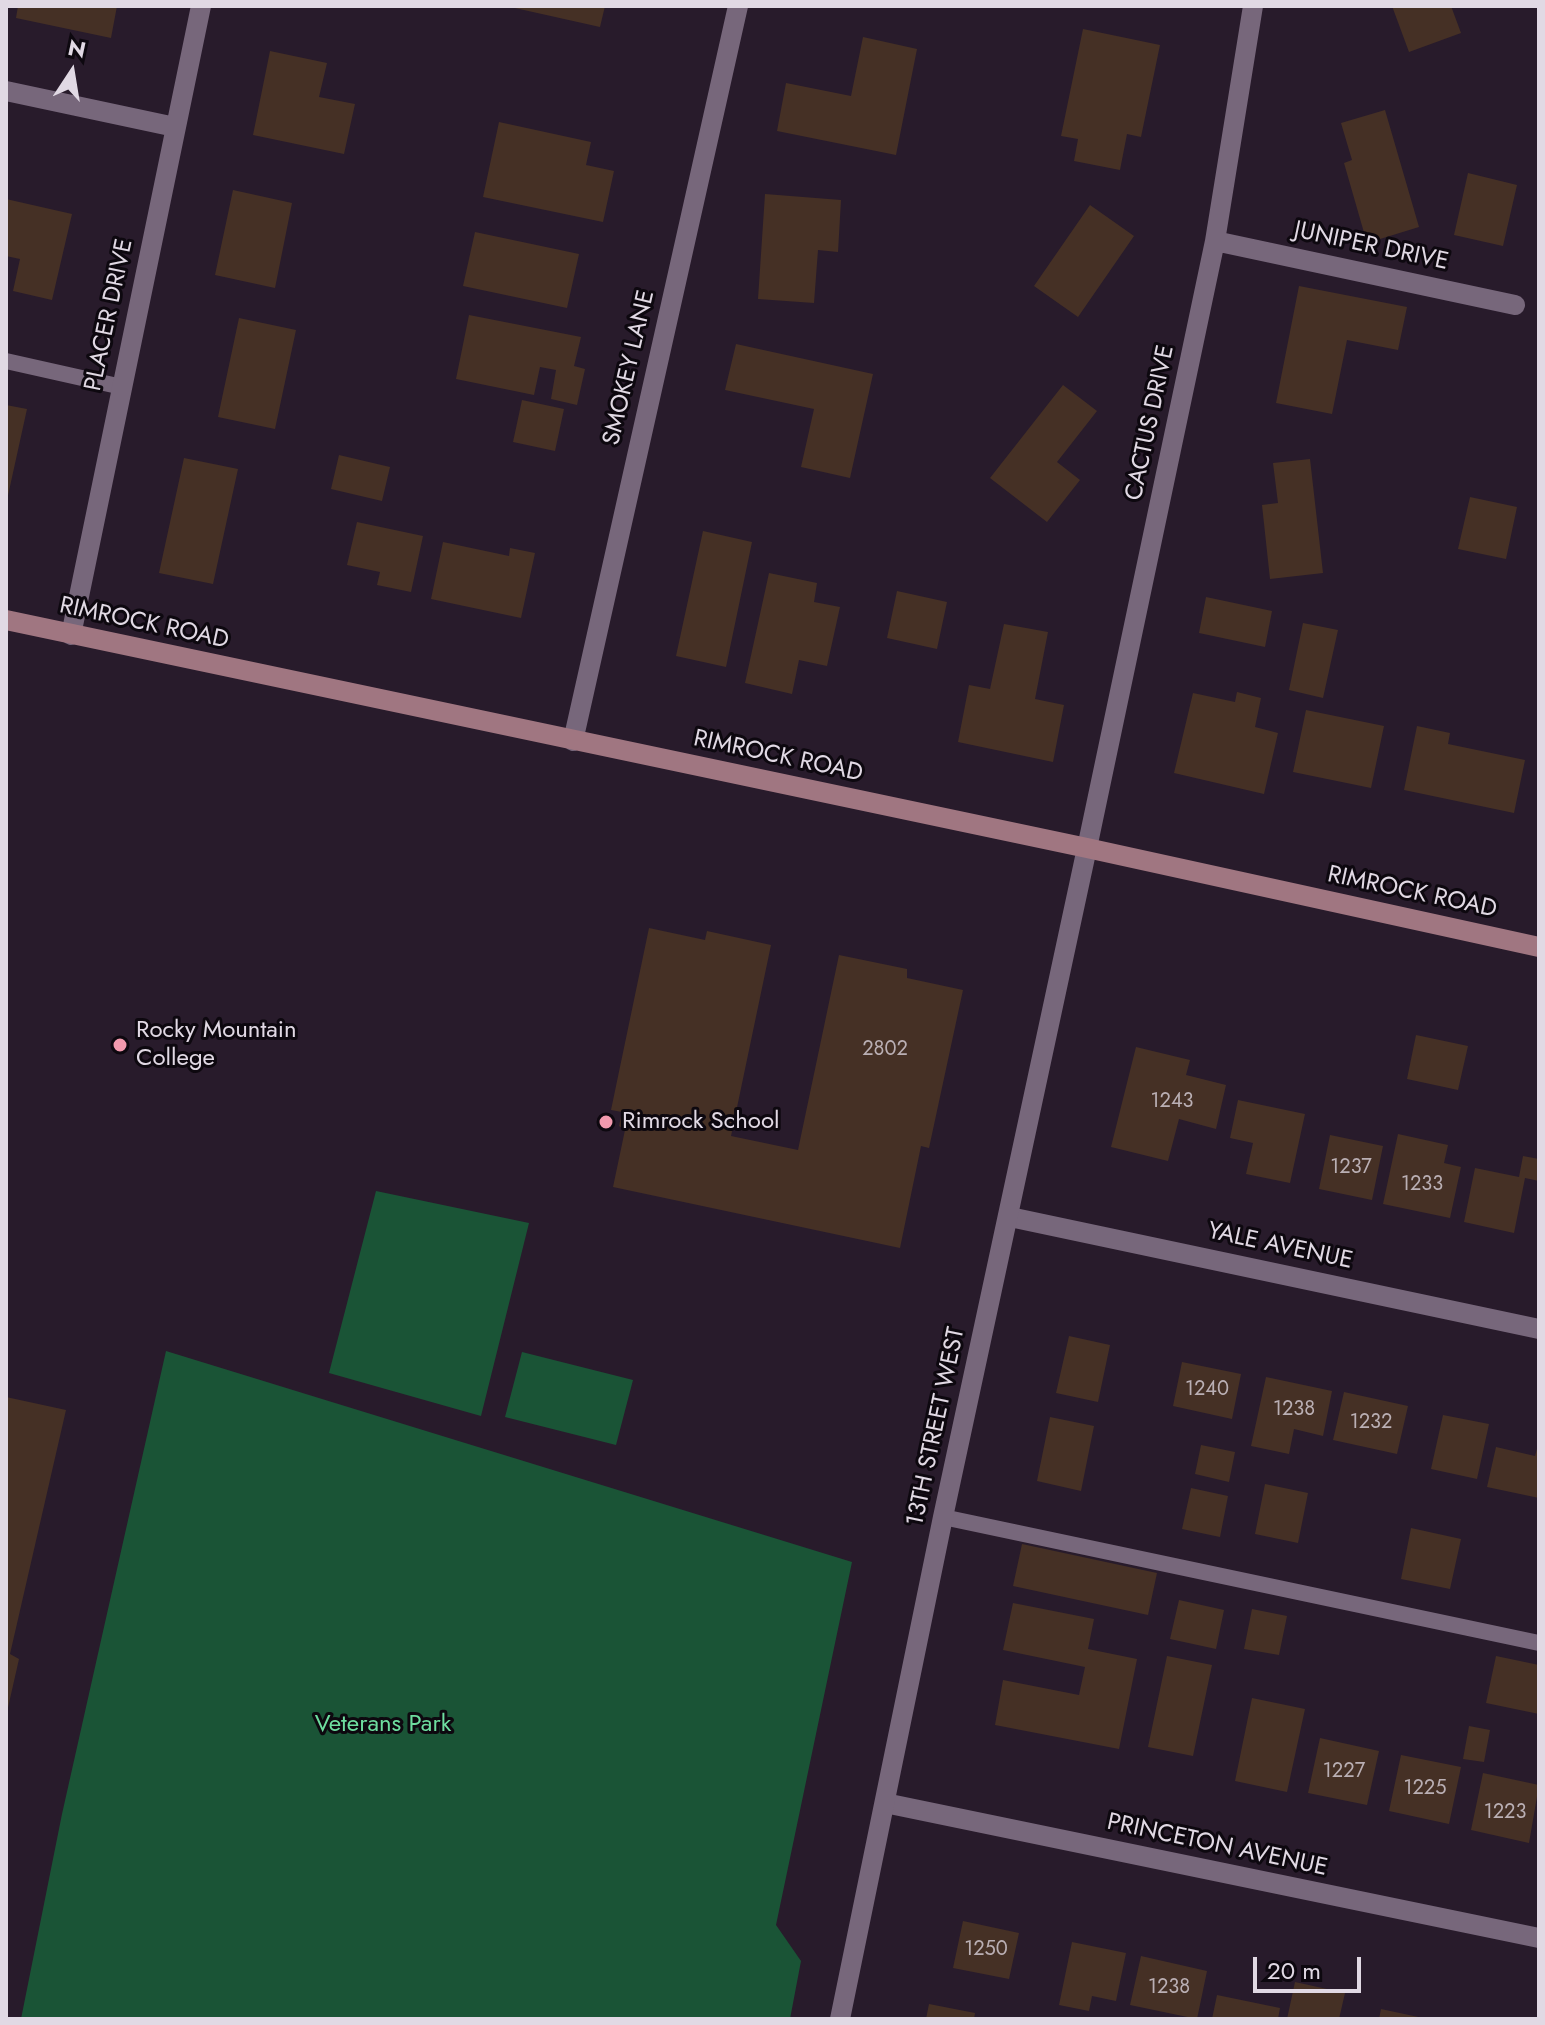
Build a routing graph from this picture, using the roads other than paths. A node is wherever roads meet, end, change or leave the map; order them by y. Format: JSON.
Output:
{"nodes":[{"id":1,"x":201,"y":6,"type":"edge"},
{"id":2,"x":738,"y":6,"type":"edge"},
{"id":3,"x":1253,"y":6,"type":"edge"},
{"id":4,"x":6,"y":91,"type":"edge"},
{"id":5,"x":175,"y":127,"type":"junction"},
{"id":6,"x":1215,"y":241,"type":"junction"},
{"id":7,"x":1515,"y":305,"type":"dead end"},
{"id":8,"x":6,"y":361,"type":"edge"},
{"id":9,"x":122,"y":387,"type":"junction"},
{"id":10,"x":6,"y":620,"type":"edge"},
{"id":11,"x":71,"y":635,"type":"junction"},
{"id":12,"x":573,"y":741,"type":"junction"},
{"id":13,"x":1087,"y":848,"type":"junction"},
{"id":14,"x":1539,"y":947,"type":"edge"},
{"id":15,"x":1010,"y":1217,"type":"junction"},
{"id":16,"x":1539,"y":1329,"type":"edge"},
{"id":17,"x":943,"y":1517,"type":"junction"},
{"id":18,"x":1539,"y":1643,"type":"edge"},
{"id":19,"x":885,"y":1803,"type":"junction"},
{"id":20,"x":1539,"y":1938,"type":"edge"},
{"id":21,"x":840,"y":2019,"type":"edge"}],
"edges":[{"from":1,"to":5,"type":"street","name":"PLACER DRIVE"},
{"from":2,"to":12,"type":"street","name":"SMOKEY LANE"},
{"from":3,"to":6,"type":"street","name":"CACTUS DRIVE"},
{"from":4,"to":5,"type":"street"},
{"from":5,"to":9,"type":"street","name":"PLACER DRIVE"},
{"from":6,"to":7,"type":"street","name":"JUNIPER DRIVE"},
{"from":6,"to":13,"type":"street","name":"CACTUS DRIVE"},
{"from":8,"to":9,"type":"lane"},
{"from":9,"to":11,"type":"street","name":"PLACER DRIVE"},
{"from":10,"to":11,"type":"main road","name":"RIMROCK ROAD"},
{"from":11,"to":12,"type":"main road","name":"RIMROCK ROAD"},
{"from":12,"to":13,"type":"main road","name":"RIMROCK ROAD"},
{"from":13,"to":14,"type":"main road","name":"RIMROCK ROAD"},
{"from":13,"to":15,"type":"street","name":"13TH STREET WEST"},
{"from":15,"to":16,"type":"street","name":"YALE AVENUE"},
{"from":15,"to":17,"type":"street","name":"13TH STREET WEST"},
{"from":17,"to":18,"type":"lane"},
{"from":17,"to":19,"type":"street","name":"13TH STREET WEST"},
{"from":19,"to":20,"type":"street","name":"PRINCETON AVENUE"},
{"from":19,"to":21,"type":"street","name":"13TH STREET WEST"}]}
